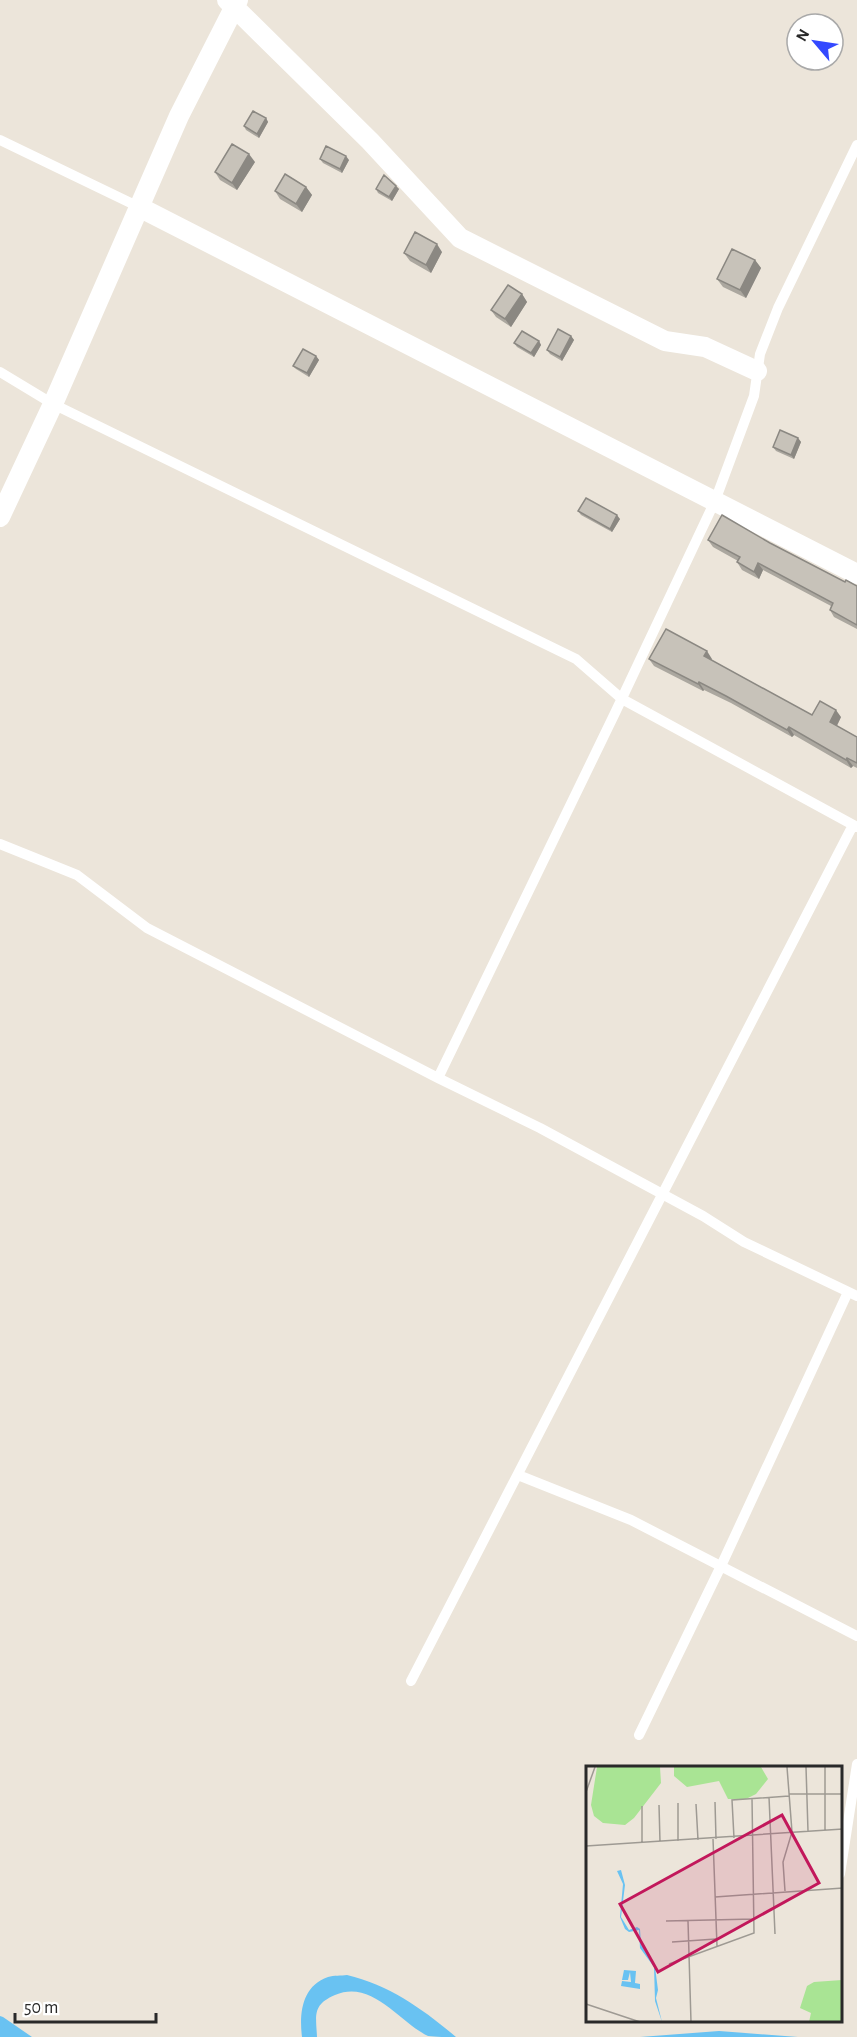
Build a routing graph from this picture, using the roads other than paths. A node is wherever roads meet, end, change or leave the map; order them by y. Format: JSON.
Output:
{"nodes":[{"id":1,"x":233,"y":2,"type":"edge"},
{"id":2,"x":0,"y":140,"type":"edge"},
{"id":3,"x":857,"y":145,"type":"edge"},
{"id":4,"x":139,"y":207,"type":"junction"},
{"id":5,"x":757,"y":371,"type":"junction"},
{"id":6,"x":0,"y":372,"type":"edge"},
{"id":7,"x":53,"y":404,"type":"junction"},
{"id":8,"x":715,"y":501,"type":"junction"},
{"id":9,"x":0,"y":517,"type":"edge"},
{"id":10,"x":857,"y":574,"type":"edge"},
{"id":11,"x":622,"y":699,"type":"junction"},
{"id":12,"x":855,"y":826,"type":"edge"},
{"id":13,"x":0,"y":844,"type":"edge"},
{"id":14,"x":438,"y":1078,"type":"junction"},
{"id":15,"x":663,"y":1194,"type":"junction"},
{"id":16,"x":853,"y":1294,"type":"edge"},
{"id":17,"x":518,"y":1474,"type":"junction"},
{"id":18,"x":721,"y":1566,"type":"junction"},
{"id":19,"x":857,"y":1636,"type":"edge"},
{"id":20,"x":411,"y":1682,"type":"dead end"},
{"id":21,"x":639,"y":1735,"type":"dead end"},
{"id":22,"x":857,"y":1764,"type":"edge"},
{"id":23,"x":842,"y":1861,"type":"edge"}],
"edges":[{"from":1,"to":4,"type":"street"},
{"from":1,"to":5,"type":"street"},
{"from":2,"to":4,"type":"lane"},
{"from":3,"to":5,"type":"lane"},
{"from":4,"to":7,"type":"street"},
{"from":4,"to":8,"type":"street"},
{"from":5,"to":8,"type":"lane"},
{"from":6,"to":7,"type":"lane"},
{"from":7,"to":9,"type":"street"},
{"from":7,"to":11,"type":"lane"},
{"from":8,"to":10,"type":"street"},
{"from":8,"to":11,"type":"lane"},
{"from":11,"to":12,"type":"lane"},
{"from":11,"to":14,"type":"lane"},
{"from":12,"to":15,"type":"lane"},
{"from":13,"to":14,"type":"lane"},
{"from":14,"to":15,"type":"lane"},
{"from":15,"to":16,"type":"lane"},
{"from":15,"to":17,"type":"lane"},
{"from":16,"to":18,"type":"lane"},
{"from":17,"to":18,"type":"lane"},
{"from":17,"to":20,"type":"lane"},
{"from":18,"to":19,"type":"lane"},
{"from":18,"to":21,"type":"lane"},
{"from":22,"to":23,"type":"lane"}]}
